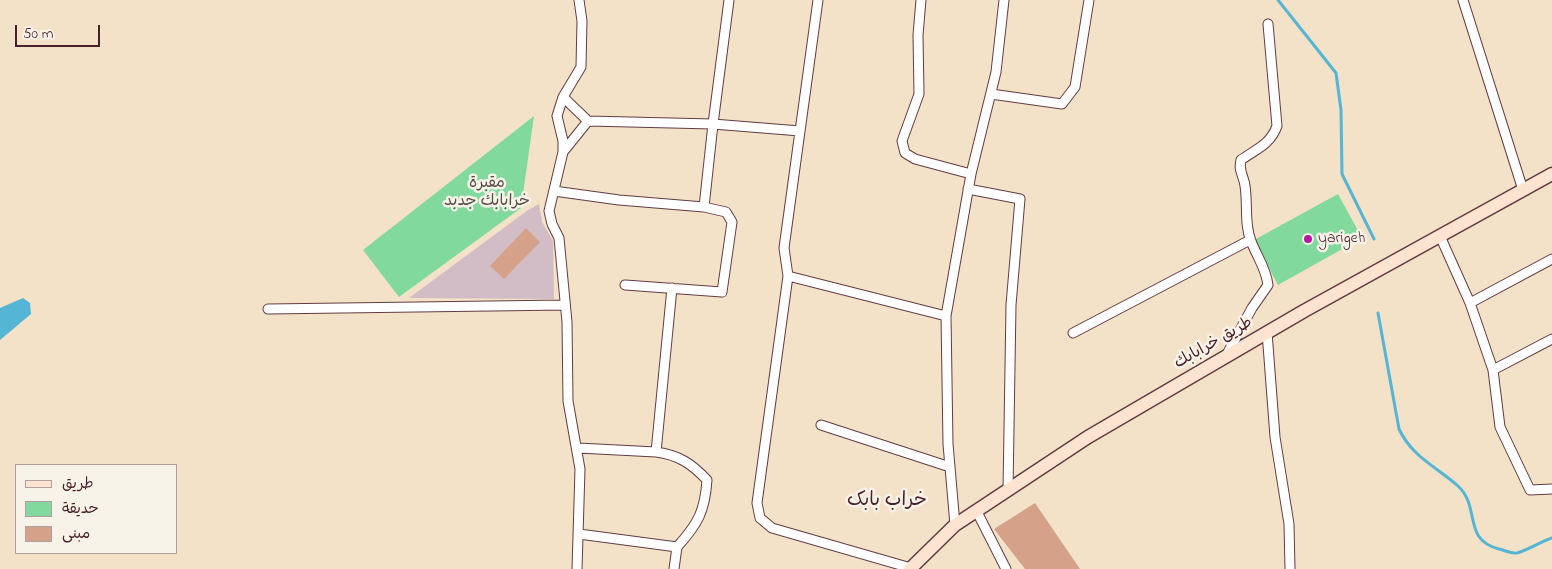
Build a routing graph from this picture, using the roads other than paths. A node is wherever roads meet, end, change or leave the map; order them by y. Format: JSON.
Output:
{"nodes":[{"id":1,"x":579,"y":0,"type":"edge"},
{"id":2,"x":729,"y":0,"type":"edge"},
{"id":3,"x":818,"y":0,"type":"edge"},
{"id":4,"x":921,"y":0,"type":"edge"},
{"id":5,"x":1004,"y":0,"type":"edge"},
{"id":6,"x":1089,"y":0,"type":"edge"},
{"id":7,"x":1463,"y":0,"type":"edge"},
{"id":8,"x":1268,"y":24,"type":"dead end"},
{"id":9,"x":991,"y":94,"type":"junction"},
{"id":10,"x":563,"y":98,"type":"junction"},
{"id":11,"x":588,"y":122,"type":"junction"},
{"id":12,"x":713,"y":124,"type":"junction"},
{"id":13,"x":800,"y":131,"type":"junction"},
{"id":14,"x":563,"y":152,"type":"junction"},
{"id":15,"x":971,"y":174,"type":"junction"},
{"id":16,"x":1552,"y":174,"type":"edge"},
{"id":17,"x":968,"y":190,"type":"junction"},
{"id":18,"x":1523,"y":190,"type":"junction"},
{"id":19,"x":554,"y":191,"type":"junction"},
{"id":20,"x":704,"y":207,"type":"junction"},
{"id":21,"x":1440,"y":236,"type":"junction"},
{"id":22,"x":1250,"y":240,"type":"junction"},
{"id":23,"x":1552,"y":259,"type":"edge"},
{"id":24,"x":788,"y":276,"type":"junction"},
{"id":25,"x":625,"y":285,"type":"dead end"},
{"id":26,"x":672,"y":288,"type":"junction"},
{"id":27,"x":1470,"y":303,"type":"junction"},
{"id":28,"x":564,"y":305,"type":"junction"},
{"id":29,"x":268,"y":309,"type":"dead end"},
{"id":30,"x":946,"y":316,"type":"junction"},
{"id":31,"x":1267,"y":332,"type":"junction"},
{"id":32,"x":1073,"y":333,"type":"dead end"},
{"id":33,"x":1552,"y":339,"type":"edge"},
{"id":34,"x":1226,"y":356,"type":"junction"},
{"id":35,"x":1493,"y":370,"type":"junction"},
{"id":36,"x":821,"y":425,"type":"dead end"},
{"id":37,"x":578,"y":448,"type":"junction"},
{"id":38,"x":656,"y":452,"type":"junction"},
{"id":39,"x":950,"y":467,"type":"junction"},
{"id":40,"x":1008,"y":490,"type":"junction"},
{"id":41,"x":1552,"y":490,"type":"edge"},
{"id":42,"x":976,"y":510,"type":"junction"},
{"id":43,"x":955,"y":525,"type":"junction"},
{"id":44,"x":579,"y":534,"type":"junction"},
{"id":45,"x":677,"y":546,"type":"junction"},
{"id":46,"x":910,"y":568,"type":"edge"},
{"id":47,"x":577,"y":569,"type":"edge"},
{"id":48,"x":674,"y":569,"type":"edge"},
{"id":49,"x":1006,"y":569,"type":"edge"},
{"id":50,"x":1290,"y":569,"type":"edge"}],
"edges":[{"from":1,"to":10,"type":"street"},
{"from":2,"to":12,"type":"street"},
{"from":3,"to":13,"type":"street"},
{"from":4,"to":15,"type":"street"},
{"from":5,"to":9,"type":"street"},
{"from":6,"to":9,"type":"street"},
{"from":7,"to":18,"type":"street"},
{"from":8,"to":22,"type":"street"},
{"from":9,"to":15,"type":"street"},
{"from":10,"to":11,"type":"street"},
{"from":10,"to":14,"type":"street"},
{"from":11,"to":12,"type":"street"},
{"from":11,"to":14,"type":"street"},
{"from":12,"to":13,"type":"street"},
{"from":12,"to":20,"type":"street"},
{"from":13,"to":24,"type":"street"},
{"from":14,"to":19,"type":"street"},
{"from":15,"to":17,"type":"street"},
{"from":16,"to":18,"type":"main road","name":"طريق خرابابك"},
{"from":17,"to":30,"type":"street"},
{"from":17,"to":40,"type":"street"},
{"from":18,"to":21,"type":"main road","name":"طريق خرابابك"},
{"from":19,"to":20,"type":"street"},
{"from":19,"to":28,"type":"street"},
{"from":20,"to":26,"type":"street"},
{"from":21,"to":27,"type":"street"},
{"from":21,"to":31,"type":"main road","name":"طريق خرابابك"},
{"from":22,"to":32,"type":"street"},
{"from":22,"to":34,"type":"street"},
{"from":23,"to":27,"type":"street"},
{"from":24,"to":30,"type":"street"},
{"from":24,"to":46,"type":"street"},
{"from":25,"to":26,"type":"street"},
{"from":26,"to":38,"type":"street"},
{"from":27,"to":35,"type":"street"},
{"from":28,"to":29,"type":"street"},
{"from":28,"to":37,"type":"street"},
{"from":30,"to":39,"type":"street"},
{"from":31,"to":34,"type":"main road","name":"طريق خرابابك"},
{"from":31,"to":50,"type":"street"},
{"from":33,"to":35,"type":"street"},
{"from":34,"to":40,"type":"main road","name":"طريق خرابابك"},
{"from":35,"to":41,"type":"street"},
{"from":36,"to":39,"type":"street"},
{"from":37,"to":38,"type":"street"},
{"from":37,"to":44,"type":"street"},
{"from":38,"to":45,"type":"street"},
{"from":39,"to":43,"type":"street"},
{"from":40,"to":42,"type":"main road","name":"طريق خرابابك"},
{"from":42,"to":43,"type":"main road","name":"طريق خرابابك"},
{"from":42,"to":49,"type":"street"},
{"from":43,"to":46,"type":"main road","name":"طريق خرابابك"},
{"from":44,"to":45,"type":"street"},
{"from":44,"to":47,"type":"street"},
{"from":45,"to":48,"type":"street"}]}
